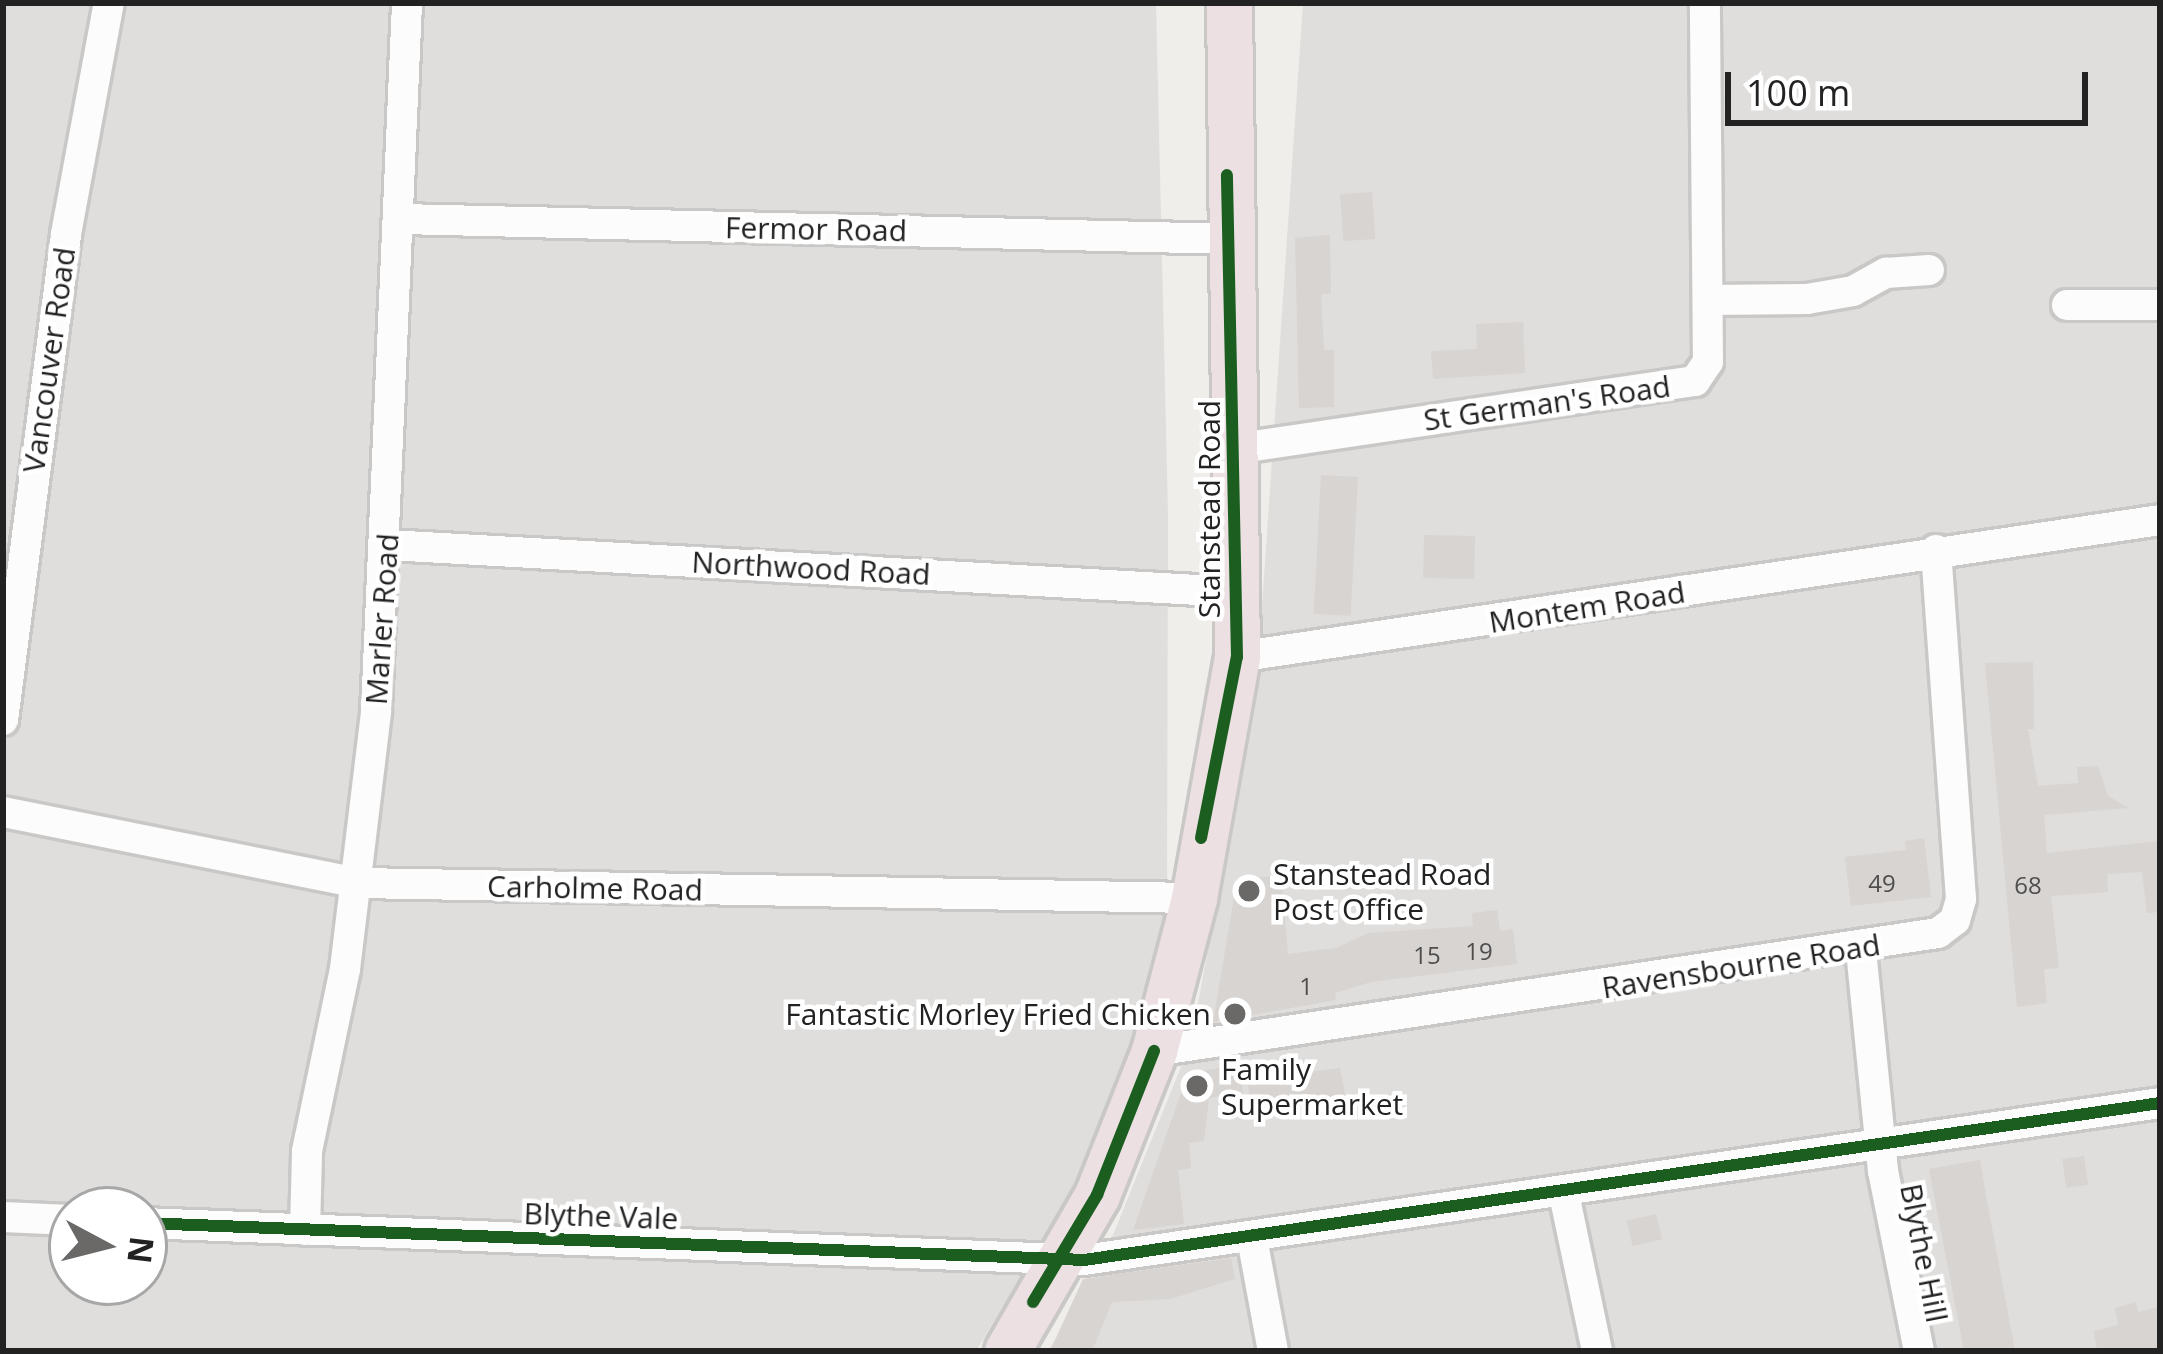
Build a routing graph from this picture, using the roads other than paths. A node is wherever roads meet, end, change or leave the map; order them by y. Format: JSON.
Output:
{"nodes":[{"id":1,"x":109,"y":3,"type":"edge"},
{"id":2,"x":406,"y":3,"type":"edge"},
{"id":3,"x":1229,"y":3,"type":"edge"},
{"id":4,"x":1705,"y":3,"type":"edge"},
{"id":5,"x":401,"y":218,"type":"junction"},
{"id":6,"x":1231,"y":239,"type":"junction"},
{"id":7,"x":1929,"y":270,"type":"dead end"},
{"id":8,"x":1708,"y":300,"type":"junction"},
{"id":9,"x":2067,"y":305,"type":"dead end"},
{"id":10,"x":2160,"y":305,"type":"edge"},
{"id":11,"x":1234,"y":449,"type":"junction"},
{"id":12,"x":2160,"y":520,"type":"edge"},
{"id":13,"x":388,"y":545,"type":"junction"},
{"id":14,"x":1936,"y":550,"type":"junction"},
{"id":15,"x":1233,"y":592,"type":"junction"},
{"id":16,"x":1238,"y":657,"type":"junction"},
{"id":17,"x":3,"y":719,"type":"edge"},
{"id":18,"x":3,"y":812,"type":"edge"},
{"id":19,"x":358,"y":883,"type":"junction"},
{"id":20,"x":1194,"y":898,"type":"junction"},
{"id":21,"x":1861,"y":950,"type":"junction"},
{"id":22,"x":1154,"y":1051,"type":"junction"},
{"id":23,"x":2160,"y":1102,"type":"edge"},
{"id":24,"x":1885,"y":1148,"type":"junction"},
{"id":25,"x":1564,"y":1194,"type":"junction"},
{"id":26,"x":3,"y":1217,"type":"edge"},
{"id":27,"x":48,"y":1219,"type":"edge"},
{"id":28,"x":168,"y":1224,"type":"edge"},
{"id":29,"x":305,"y":1230,"type":"junction"},
{"id":30,"x":1252,"y":1238,"type":"junction"},
{"id":31,"x":1056,"y":1262,"type":"junction"},
{"id":32,"x":1007,"y":1351,"type":"edge"},
{"id":33,"x":1273,"y":1351,"type":"edge"},
{"id":34,"x":1597,"y":1351,"type":"edge"},
{"id":35,"x":1919,"y":1351,"type":"edge"}],
"edges":[{"from":1,"to":17,"type":"street","name":"Vancouver Road"},
{"from":2,"to":5,"type":"street","name":"Marler Road"},
{"from":3,"to":6,"type":"highway","name":"Stanstead Road"},
{"from":4,"to":8,"type":"street","name":"St German's Road"},
{"from":5,"to":6,"type":"street","name":"Fermor Road"},
{"from":5,"to":13,"type":"street","name":"Marler Road"},
{"from":6,"to":11,"type":"highway","name":"Stanstead Road"},
{"from":7,"to":8,"type":"street"},
{"from":8,"to":11,"type":"street","name":"St German's Road"},
{"from":9,"to":10,"type":"street"},
{"from":11,"to":15,"type":"highway","name":"Stanstead Road"},
{"from":12,"to":14,"type":"street","name":"Montem Road"},
{"from":13,"to":15,"type":"street","name":"Northwood Road"},
{"from":13,"to":19,"type":"street","name":"Marler Road"},
{"from":14,"to":16,"type":"street","name":"Montem Road"},
{"from":14,"to":21,"type":"street","name":"Ravensbourne Road"},
{"from":15,"to":16,"type":"highway","name":"Stanstead Road"},
{"from":16,"to":20,"type":"highway","name":"Stanstead Road"},
{"from":18,"to":19,"type":"street","name":"Carholme Road"},
{"from":19,"to":20,"type":"street","name":"Carholme Road"},
{"from":19,"to":29,"type":"street","name":"Marler Road"},
{"from":20,"to":22,"type":"highway","name":"Stanstead Road"},
{"from":21,"to":22,"type":"street","name":"Ravensbourne Road"},
{"from":21,"to":24,"type":"street","name":"Blythe Hill"},
{"from":22,"to":31,"type":"highway","name":"Stanstead Road"},
{"from":23,"to":24,"type":"street","name":"Blythe Vale"},
{"from":24,"to":25,"type":"street","name":"Blythe Vale"},
{"from":24,"to":35,"type":"street","name":"Blythe Hill"},
{"from":25,"to":30,"type":"street","name":"Blythe Vale"},
{"from":25,"to":34,"type":"street"},
{"from":26,"to":27,"type":"street"},
{"from":28,"to":29,"type":"street","name":"Blythe Vale"},
{"from":29,"to":31,"type":"street","name":"Blythe Vale"},
{"from":30,"to":31,"type":"street","name":"Blythe Vale"},
{"from":30,"to":33,"type":"street"},
{"from":31,"to":32,"type":"highway","name":"Stanstead Road"}]}
